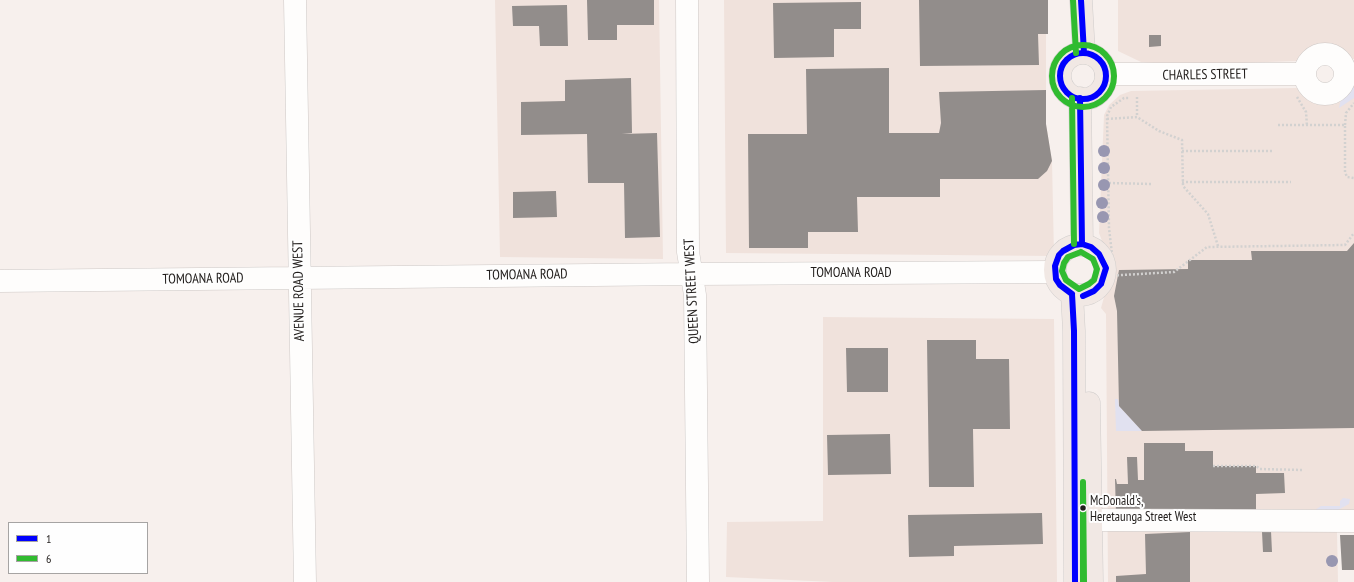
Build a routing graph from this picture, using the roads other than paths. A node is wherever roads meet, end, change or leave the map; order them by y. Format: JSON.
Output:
{"nodes":[{"id":1,"x":295,"y":0,"type":"edge"},
{"id":2,"x":687,"y":0,"type":"edge"},
{"id":3,"x":1081,"y":0,"type":"edge"},
{"id":4,"x":1084,"y":53,"type":"junction"},
{"id":5,"x":1350,"y":72,"type":"edge"},
{"id":6,"x":1106,"y":74,"type":"junction"},
{"id":7,"x":1080,"y":98,"type":"junction"},
{"id":8,"x":1082,"y":244,"type":"junction"},
{"id":9,"x":1054,"y":272,"type":"junction"},
{"id":10,"x":692,"y":274,"type":"junction"},
{"id":11,"x":299,"y":278,"type":"junction"},
{"id":12,"x":0,"y":281,"type":"edge"},
{"id":13,"x":1077,"y":295,"type":"junction"},
{"id":14,"x":1354,"y":505,"type":"edge"},
{"id":15,"x":1090,"y":520,"type":"junction"},
{"id":16,"x":1325,"y":521,"type":"junction"},
{"id":17,"x":1354,"y":521,"type":"edge"},
{"id":18,"x":305,"y":582,"type":"edge"},
{"id":19,"x":698,"y":582,"type":"edge"},
{"id":20,"x":1075,"y":582,"type":"edge"},
{"id":21,"x":1092,"y":582,"type":"edge"}],
"edges":[{"from":1,"to":11,"type":"street","name":"AVENUE ROAD WEST"},
{"from":2,"to":10,"type":"street","name":"QUEEN STREET WEST"},
{"from":3,"to":4,"type":"main road"},
{"from":4,"to":6,"type":"main road"},
{"from":4,"to":7,"type":"main road"},
{"from":5,"to":6,"type":"street","name":"CHARLES STREET"},
{"from":6,"to":7,"type":"main road"},
{"from":7,"to":8,"type":"main road"},
{"from":8,"to":9,"type":"main road"},
{"from":8,"to":13,"type":"main road"},
{"from":9,"to":10,"type":"street","name":"TOMOANA ROAD"},
{"from":9,"to":13,"type":"main road"},
{"from":10,"to":11,"type":"street","name":"TOMOANA ROAD"},
{"from":10,"to":19,"type":"street","name":"QUEEN STREET WEST"},
{"from":11,"to":12,"type":"street","name":"TOMOANA ROAD"},
{"from":11,"to":18,"type":"street","name":"AVENUE ROAD WEST"},
{"from":13,"to":15,"type":"main road"},
{"from":13,"to":20,"type":"main road"},
{"from":14,"to":16,"type":"street"},
{"from":15,"to":16,"type":"street"},
{"from":15,"to":21,"type":"main road"},
{"from":16,"to":17,"type":"street"}]}
